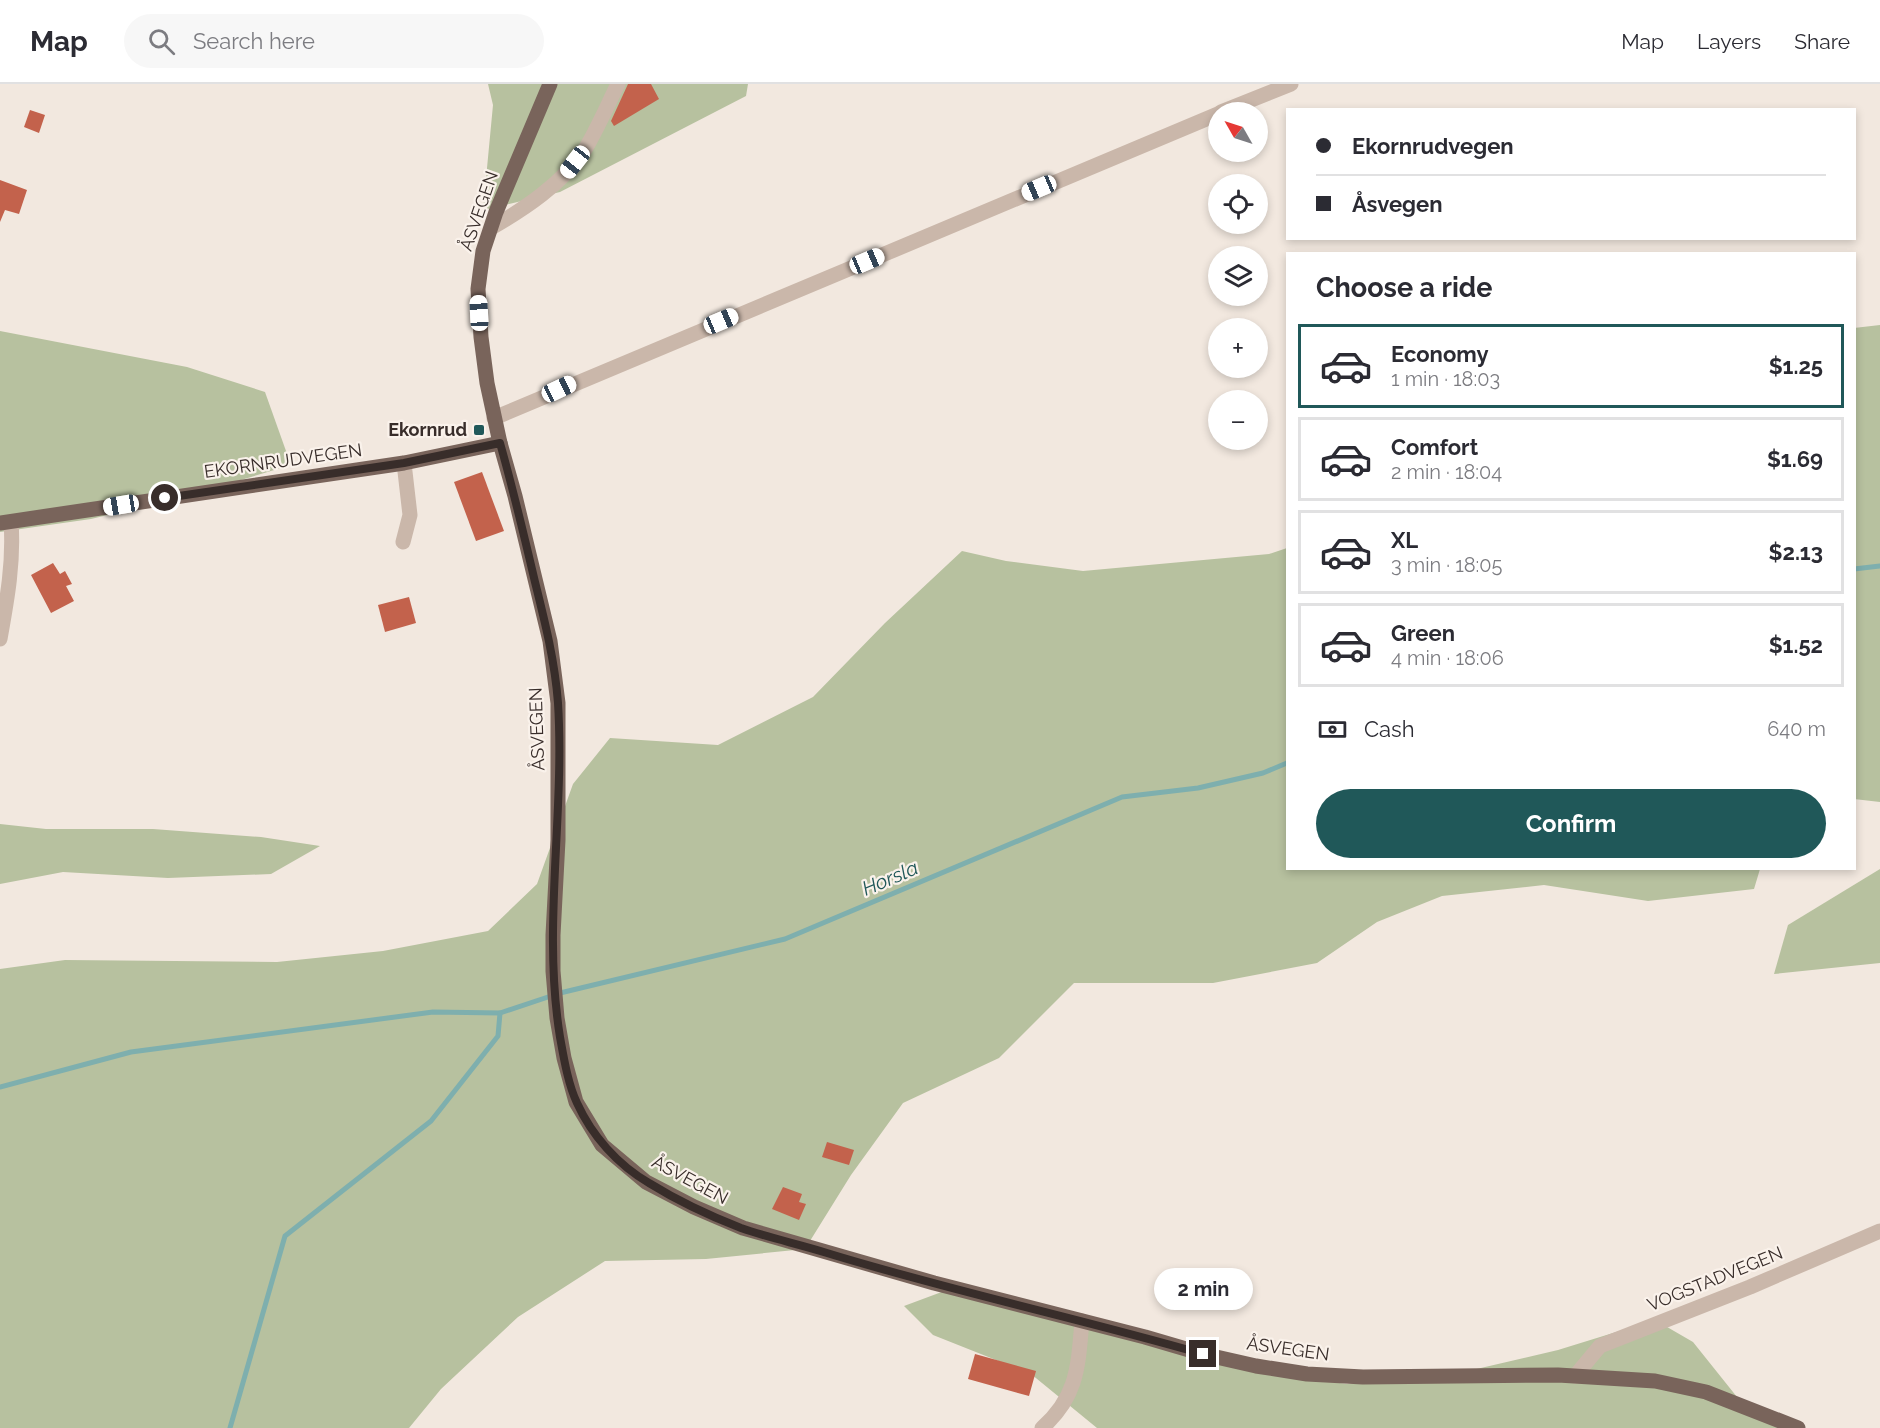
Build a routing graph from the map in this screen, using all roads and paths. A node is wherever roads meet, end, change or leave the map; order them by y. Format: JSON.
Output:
{"nodes":[{"id":1,"x":550,"y":84,"type":"edge"},
{"id":2,"x":618,"y":84,"type":"edge"},
{"id":3,"x":1291,"y":84,"type":"edge"},
{"id":4,"x":1247,"y":102,"type":"edge"},
{"id":5,"x":1208,"y":118,"type":"edge"},
{"id":6,"x":491,"y":228,"type":"junction"},
{"id":7,"x":494,"y":418,"type":"junction"},
{"id":8,"x":500,"y":443,"type":"junction"},
{"id":9,"x":404,"y":463,"type":"junction"},
{"id":10,"x":6,"y":523,"type":"edge"},
{"id":11,"x":403,"y":542,"type":"dead end"},
{"id":12,"x":0,"y":639,"type":"edge"},
{"id":13,"x":1880,"y":1231,"type":"edge"},
{"id":14,"x":1082,"y":1321,"type":"junction"},
{"id":15,"x":1575,"y":1376,"type":"junction"},
{"id":16,"x":1042,"y":1428,"type":"edge"},
{"id":17,"x":1798,"y":1428,"type":"edge"}],
"edges":[{"from":1,"to":6,"type":"main road","name":"ÅSVEGEN"},
{"from":2,"to":6,"type":"street"},
{"from":3,"to":4,"type":"street"},
{"from":5,"to":7,"type":"street"},
{"from":6,"to":7,"type":"main road","name":"ÅSVEGEN"},
{"from":7,"to":8,"type":"main road","name":"ÅSVEGEN"},
{"from":8,"to":9,"type":"main road","name":"EKORNRUDVEGEN"},
{"from":8,"to":14,"type":"main road","name":"ÅSVEGEN"},
{"from":9,"to":10,"type":"main road","name":"EKORNRUDVEGEN"},
{"from":9,"to":11,"type":"street"},
{"from":10,"to":12,"type":"street"},
{"from":13,"to":15,"type":"street","name":"VOGSTADVEGEN"},
{"from":14,"to":15,"type":"main road","name":"ÅSVEGEN"},
{"from":14,"to":16,"type":"street"},
{"from":15,"to":17,"type":"main road","name":"ÅSVEGEN"}]}
